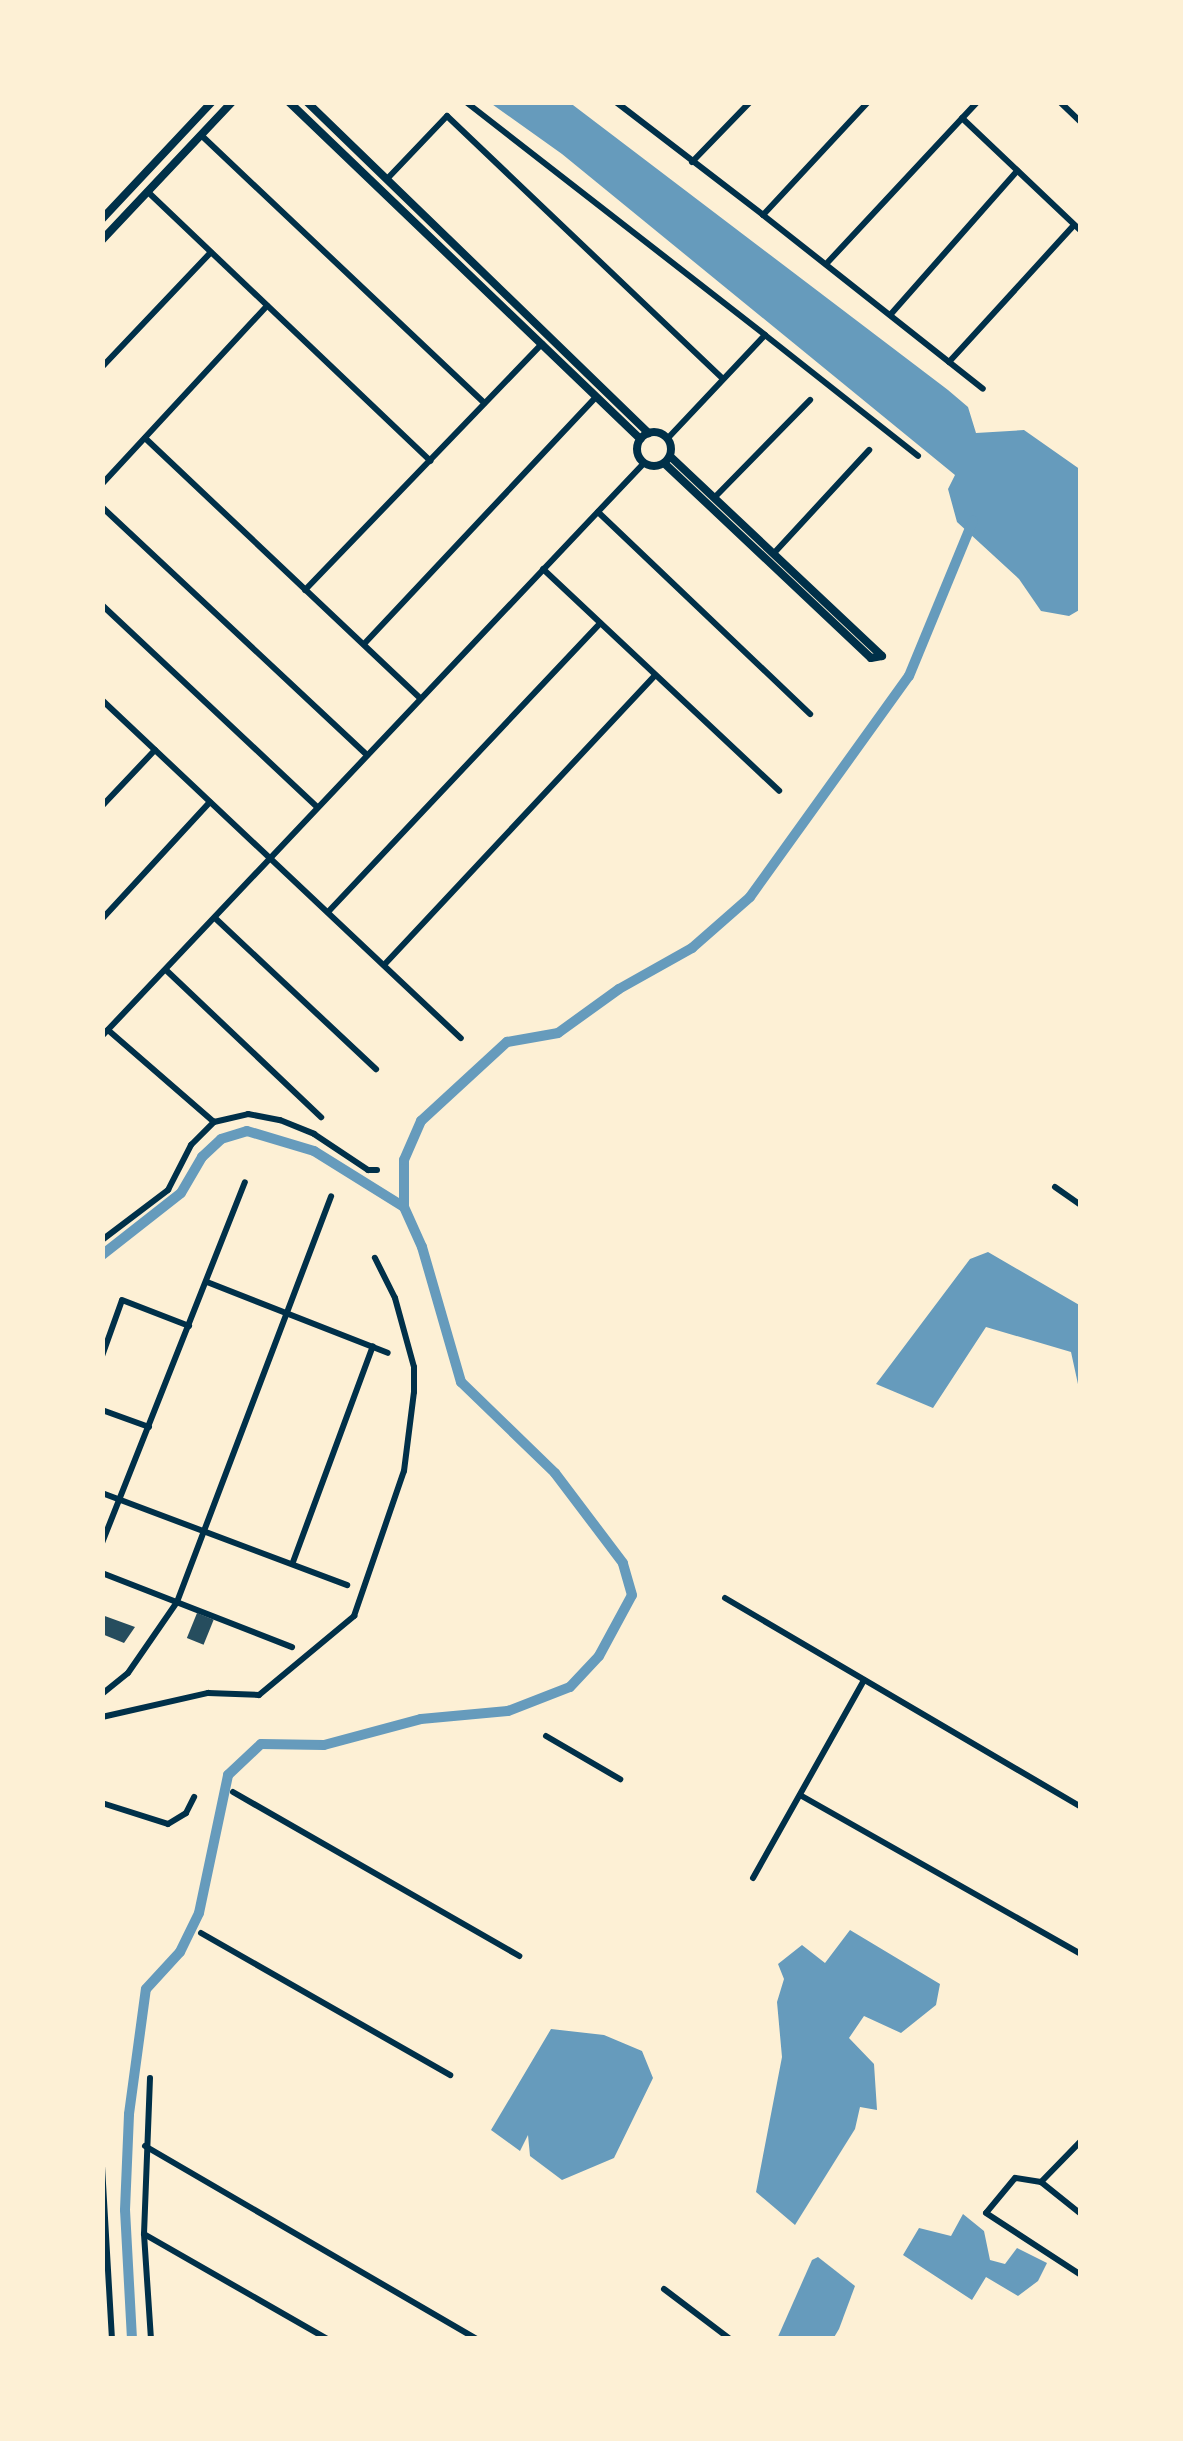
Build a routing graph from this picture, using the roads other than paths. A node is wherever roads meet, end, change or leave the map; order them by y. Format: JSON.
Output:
{"nodes":[{"id":1,"x":212,"y":102,"type":"edge"},
{"id":2,"x":232,"y":102,"type":"edge"},
{"id":3,"x":289,"y":102,"type":"edge"},
{"id":4,"x":307,"y":102,"type":"edge"},
{"id":5,"x":466,"y":102,"type":"edge"},
{"id":6,"x":616,"y":102,"type":"edge"},
{"id":7,"x":751,"y":102,"type":"edge"},
{"id":8,"x":868,"y":102,"type":"edge"},
{"id":9,"x":977,"y":102,"type":"edge"},
{"id":10,"x":1060,"y":102,"type":"edge"},
{"id":11,"x":962,"y":118,"type":"junction"},
{"id":12,"x":1081,"y":122,"type":"edge"},
{"id":13,"x":201,"y":135,"type":"junction"},
{"id":14,"x":692,"y":162,"type":"junction"},
{"id":15,"x":1017,"y":171,"type":"junction"},
{"id":16,"x":387,"y":179,"type":"junction"},
{"id":17,"x":148,"y":192,"type":"junction"},
{"id":18,"x":763,"y":215,"type":"junction"},
{"id":19,"x":102,"y":218,"type":"edge"},
{"id":20,"x":1077,"y":228,"type":"edge"},
{"id":21,"x":102,"y":240,"type":"edge"},
{"id":22,"x":211,"y":252,"type":"junction"},
{"id":23,"x":827,"y":262,"type":"junction"},
{"id":24,"x":267,"y":306,"type":"junction"},
{"id":25,"x":890,"y":314,"type":"junction"},
{"id":26,"x":765,"y":335,"type":"junction"},
{"id":27,"x":542,"y":344,"type":"junction"},
{"id":28,"x":950,"y":362,"type":"junction"},
{"id":29,"x":102,"y":367,"type":"edge"},
{"id":30,"x":722,"y":378,"type":"junction"},
{"id":31,"x":983,"y":389,"type":"dead end"},
{"id":32,"x":596,"y":397,"type":"junction"},
{"id":33,"x":810,"y":400,"type":"dead end"},
{"id":34,"x":484,"y":403,"type":"junction"},
{"id":35,"x":644,"y":436,"type":"junction"},
{"id":36,"x":145,"y":438,"type":"junction"},
{"id":37,"x":668,"y":438,"type":"junction"},
{"id":38,"x":868,"y":449,"type":"dead end"},
{"id":39,"x":917,"y":455,"type":"dead end"},
{"id":40,"x":667,"y":460,"type":"junction"},
{"id":41,"x":430,"y":461,"type":"junction"},
{"id":42,"x":644,"y":463,"type":"junction"},
{"id":43,"x":102,"y":484,"type":"edge"},
{"id":44,"x":715,"y":497,"type":"junction"},
{"id":45,"x":102,"y":507,"type":"edge"},
{"id":46,"x":598,"y":512,"type":"junction"},
{"id":47,"x":775,"y":551,"type":"junction"},
{"id":48,"x":543,"y":569,"type":"junction"},
{"id":49,"x":305,"y":590,"type":"junction"},
{"id":50,"x":102,"y":605,"type":"edge"},
{"id":51,"x":599,"y":622,"type":"junction"},
{"id":52,"x":364,"y":644,"type":"junction"},
{"id":53,"x":655,"y":675,"type":"junction"},
{"id":54,"x":419,"y":697,"type":"junction"},
{"id":55,"x":102,"y":700,"type":"edge"},
{"id":56,"x":810,"y":714,"type":"dead end"},
{"id":57,"x":155,"y":749,"type":"junction"},
{"id":58,"x":365,"y":753,"type":"junction"},
{"id":59,"x":778,"y":791,"type":"dead end"},
{"id":60,"x":211,"y":802,"type":"junction"},
{"id":61,"x":102,"y":806,"type":"edge"},
{"id":62,"x":316,"y":806,"type":"junction"},
{"id":63,"x":269,"y":857,"type":"junction"},
{"id":64,"x":328,"y":912,"type":"junction"},
{"id":65,"x":215,"y":918,"type":"junction"},
{"id":66,"x":102,"y":919,"type":"edge"},
{"id":67,"x":384,"y":965,"type":"junction"},
{"id":68,"x":166,"y":970,"type":"junction"},
{"id":69,"x":105,"y":1033,"type":"edge"},
{"id":70,"x":460,"y":1038,"type":"dead end"},
{"id":71,"x":376,"y":1069,"type":"dead end"},
{"id":72,"x":322,"y":1117,"type":"dead end"},
{"id":73,"x":214,"y":1122,"type":"junction"},
{"id":74,"x":377,"y":1170,"type":"dead end"},
{"id":75,"x":245,"y":1182,"type":"dead end"},
{"id":76,"x":1055,"y":1186,"type":"dead end"},
{"id":77,"x":331,"y":1196,"type":"dead end"},
{"id":78,"x":1081,"y":1205,"type":"edge"},
{"id":79,"x":102,"y":1240,"type":"edge"},
{"id":80,"x":374,"y":1258,"type":"dead end"},
{"id":81,"x":207,"y":1282,"type":"junction"},
{"id":82,"x":284,"y":1313,"type":"junction"},
{"id":83,"x":189,"y":1326,"type":"junction"},
{"id":84,"x":374,"y":1346,"type":"junction"},
{"id":85,"x":388,"y":1353,"type":"dead end"},
{"id":86,"x":102,"y":1356,"type":"edge"},
{"id":87,"x":102,"y":1410,"type":"edge"},
{"id":88,"x":150,"y":1427,"type":"junction"},
{"id":89,"x":102,"y":1493,"type":"edge"},
{"id":90,"x":118,"y":1500,"type":"junction"},
{"id":91,"x":205,"y":1532,"type":"junction"},
{"id":92,"x":102,"y":1543,"type":"edge"},
{"id":93,"x":293,"y":1562,"type":"junction"},
{"id":94,"x":102,"y":1573,"type":"edge"},
{"id":95,"x":347,"y":1585,"type":"dead end"},
{"id":96,"x":725,"y":1598,"type":"dead end"},
{"id":97,"x":177,"y":1602,"type":"junction"},
{"id":98,"x":292,"y":1647,"type":"dead end"},
{"id":99,"x":864,"y":1680,"type":"junction"},
{"id":100,"x":102,"y":1694,"type":"edge"},
{"id":101,"x":102,"y":1717,"type":"edge"},
{"id":102,"x":546,"y":1736,"type":"dead end"},
{"id":103,"x":620,"y":1779,"type":"dead end"},
{"id":104,"x":233,"y":1792,"type":"dead end"},
{"id":105,"x":800,"y":1795,"type":"junction"},
{"id":106,"x":194,"y":1798,"type":"dead end"},
{"id":107,"x":102,"y":1804,"type":"edge"},
{"id":108,"x":1081,"y":1807,"type":"edge"},
{"id":109,"x":752,"y":1878,"type":"dead end"},
{"id":110,"x":201,"y":1933,"type":"dead end"},
{"id":111,"x":1081,"y":1954,"type":"edge"},
{"id":112,"x":519,"y":1956,"type":"dead end"},
{"id":113,"x":450,"y":2074,"type":"dead end"},
{"id":114,"x":150,"y":2078,"type":"dead end"},
{"id":115,"x":102,"y":2124,"type":"edge"},
{"id":116,"x":1081,"y":2141,"type":"edge"},
{"id":117,"x":145,"y":2146,"type":"junction"},
{"id":118,"x":102,"y":2150,"type":"edge"},
{"id":119,"x":102,"y":2167,"type":"edge"},
{"id":120,"x":1041,"y":2182,"type":"junction"},
{"id":121,"x":1081,"y":2214,"type":"edge"},
{"id":122,"x":144,"y":2234,"type":"junction"},
{"id":123,"x":102,"y":2240,"type":"edge"},
{"id":124,"x":1081,"y":2276,"type":"edge"},
{"id":125,"x":664,"y":2289,"type":"dead end"},
{"id":126,"x":106,"y":2298,"type":"edge"},
{"id":127,"x":112,"y":2339,"type":"edge"},
{"id":128,"x":151,"y":2339,"type":"edge"},
{"id":129,"x":328,"y":2339,"type":"edge"},
{"id":130,"x":476,"y":2339,"type":"edge"},
{"id":131,"x":730,"y":2339,"type":"edge"}],
"edges":[{"from":1,"to":19,"type":"street"},
{"from":2,"to":13,"type":"street"},
{"from":3,"to":27,"type":"street"},
{"from":4,"to":16,"type":"street"},
{"from":5,"to":26,"type":"street"},
{"from":6,"to":14,"type":"street"},
{"from":7,"to":14,"type":"street"},
{"from":8,"to":18,"type":"street"},
{"from":9,"to":11,"type":"street"},
{"from":10,"to":12,"type":"street"},
{"from":11,"to":15,"type":"street"},
{"from":11,"to":23,"type":"street"},
{"from":13,"to":17,"type":"street"},
{"from":13,"to":34,"type":"street"},
{"from":14,"to":18,"type":"street"},
{"from":15,"to":20,"type":"street"},
{"from":15,"to":25,"type":"street"},
{"from":16,"to":30,"type":"street"},
{"from":16,"to":35,"type":"street"},
{"from":17,"to":21,"type":"street"},
{"from":17,"to":22,"type":"street"},
{"from":18,"to":23,"type":"street"},
{"from":20,"to":28,"type":"street"},
{"from":22,"to":24,"type":"street"},
{"from":22,"to":29,"type":"street"},
{"from":23,"to":25,"type":"street"},
{"from":24,"to":36,"type":"street"},
{"from":24,"to":41,"type":"street"},
{"from":25,"to":28,"type":"street"},
{"from":26,"to":30,"type":"street"},
{"from":26,"to":39,"type":"street"},
{"from":27,"to":32,"type":"street"},
{"from":27,"to":34,"type":"street"},
{"from":28,"to":31,"type":"street"},
{"from":30,"to":37,"type":"street"},
{"from":32,"to":35,"type":"street"},
{"from":32,"to":52,"type":"street"},
{"from":33,"to":44,"type":"street"},
{"from":34,"to":41,"type":"street"},
{"from":35,"to":37,"type":"street"},
{"from":35,"to":42,"type":"street"},
{"from":36,"to":43,"type":"street"},
{"from":36,"to":49,"type":"street"},
{"from":37,"to":40,"type":"street"},
{"from":38,"to":47,"type":"street"},
{"from":40,"to":42,"type":"street"},
{"from":40,"to":44,"type":"street"},
{"from":40,"to":47,"type":"street"},
{"from":41,"to":49,"type":"street"},
{"from":42,"to":46,"type":"street"},
{"from":44,"to":47,"type":"street"},
{"from":45,"to":58,"type":"street"},
{"from":46,"to":48,"type":"street"},
{"from":46,"to":56,"type":"street"},
{"from":48,"to":51,"type":"street"},
{"from":48,"to":54,"type":"street"},
{"from":49,"to":52,"type":"street"},
{"from":50,"to":62,"type":"street"},
{"from":51,"to":53,"type":"street"},
{"from":51,"to":64,"type":"street"},
{"from":52,"to":54,"type":"street"},
{"from":53,"to":59,"type":"street"},
{"from":53,"to":67,"type":"street"},
{"from":54,"to":58,"type":"street"},
{"from":55,"to":57,"type":"street"},
{"from":57,"to":60,"type":"street"},
{"from":57,"to":61,"type":"street"},
{"from":58,"to":62,"type":"street"},
{"from":60,"to":63,"type":"street"},
{"from":60,"to":66,"type":"street"},
{"from":62,"to":63,"type":"street"},
{"from":63,"to":64,"type":"street"},
{"from":63,"to":65,"type":"street"},
{"from":64,"to":67,"type":"street"},
{"from":65,"to":68,"type":"street"},
{"from":65,"to":71,"type":"street"},
{"from":67,"to":70,"type":"street"},
{"from":68,"to":69,"type":"street"},
{"from":68,"to":72,"type":"street"},
{"from":69,"to":73,"type":"street"},
{"from":73,"to":74,"type":"street"},
{"from":73,"to":79,"type":"street"},
{"from":75,"to":81,"type":"street"},
{"from":76,"to":78,"type":"street"},
{"from":77,"to":82,"type":"street"},
{"from":80,"to":101,"type":"street"},
{"from":81,"to":82,"type":"street"},
{"from":81,"to":83,"type":"street"},
{"from":82,"to":84,"type":"street"},
{"from":82,"to":91,"type":"street"},
{"from":83,"to":86,"type":"street"},
{"from":83,"to":88,"type":"street"},
{"from":84,"to":85,"type":"street"},
{"from":84,"to":93,"type":"street"},
{"from":87,"to":88,"type":"street"},
{"from":88,"to":90,"type":"street"},
{"from":89,"to":90,"type":"street"},
{"from":90,"to":91,"type":"street"},
{"from":90,"to":92,"type":"street"},
{"from":91,"to":93,"type":"street"},
{"from":91,"to":97,"type":"street"},
{"from":93,"to":95,"type":"street"},
{"from":94,"to":97,"type":"street"},
{"from":96,"to":99,"type":"street"},
{"from":97,"to":98,"type":"street"},
{"from":97,"to":100,"type":"street"},
{"from":99,"to":105,"type":"street"},
{"from":99,"to":108,"type":"street"},
{"from":102,"to":103,"type":"street"},
{"from":104,"to":112,"type":"street"},
{"from":105,"to":109,"type":"street"},
{"from":105,"to":111,"type":"street"},
{"from":106,"to":107,"type":"street"},
{"from":110,"to":113,"type":"street"},
{"from":114,"to":117,"type":"street"},
{"from":115,"to":118,"type":"street"},
{"from":116,"to":120,"type":"street"},
{"from":117,"to":122,"type":"street"},
{"from":117,"to":130,"type":"street"},
{"from":119,"to":123,"type":"street"},
{"from":120,"to":121,"type":"street"},
{"from":120,"to":124,"type":"street"},
{"from":122,"to":128,"type":"street"},
{"from":122,"to":129,"type":"street"},
{"from":123,"to":126,"type":"street"},
{"from":125,"to":131,"type":"street"},
{"from":126,"to":127,"type":"street"}]}
